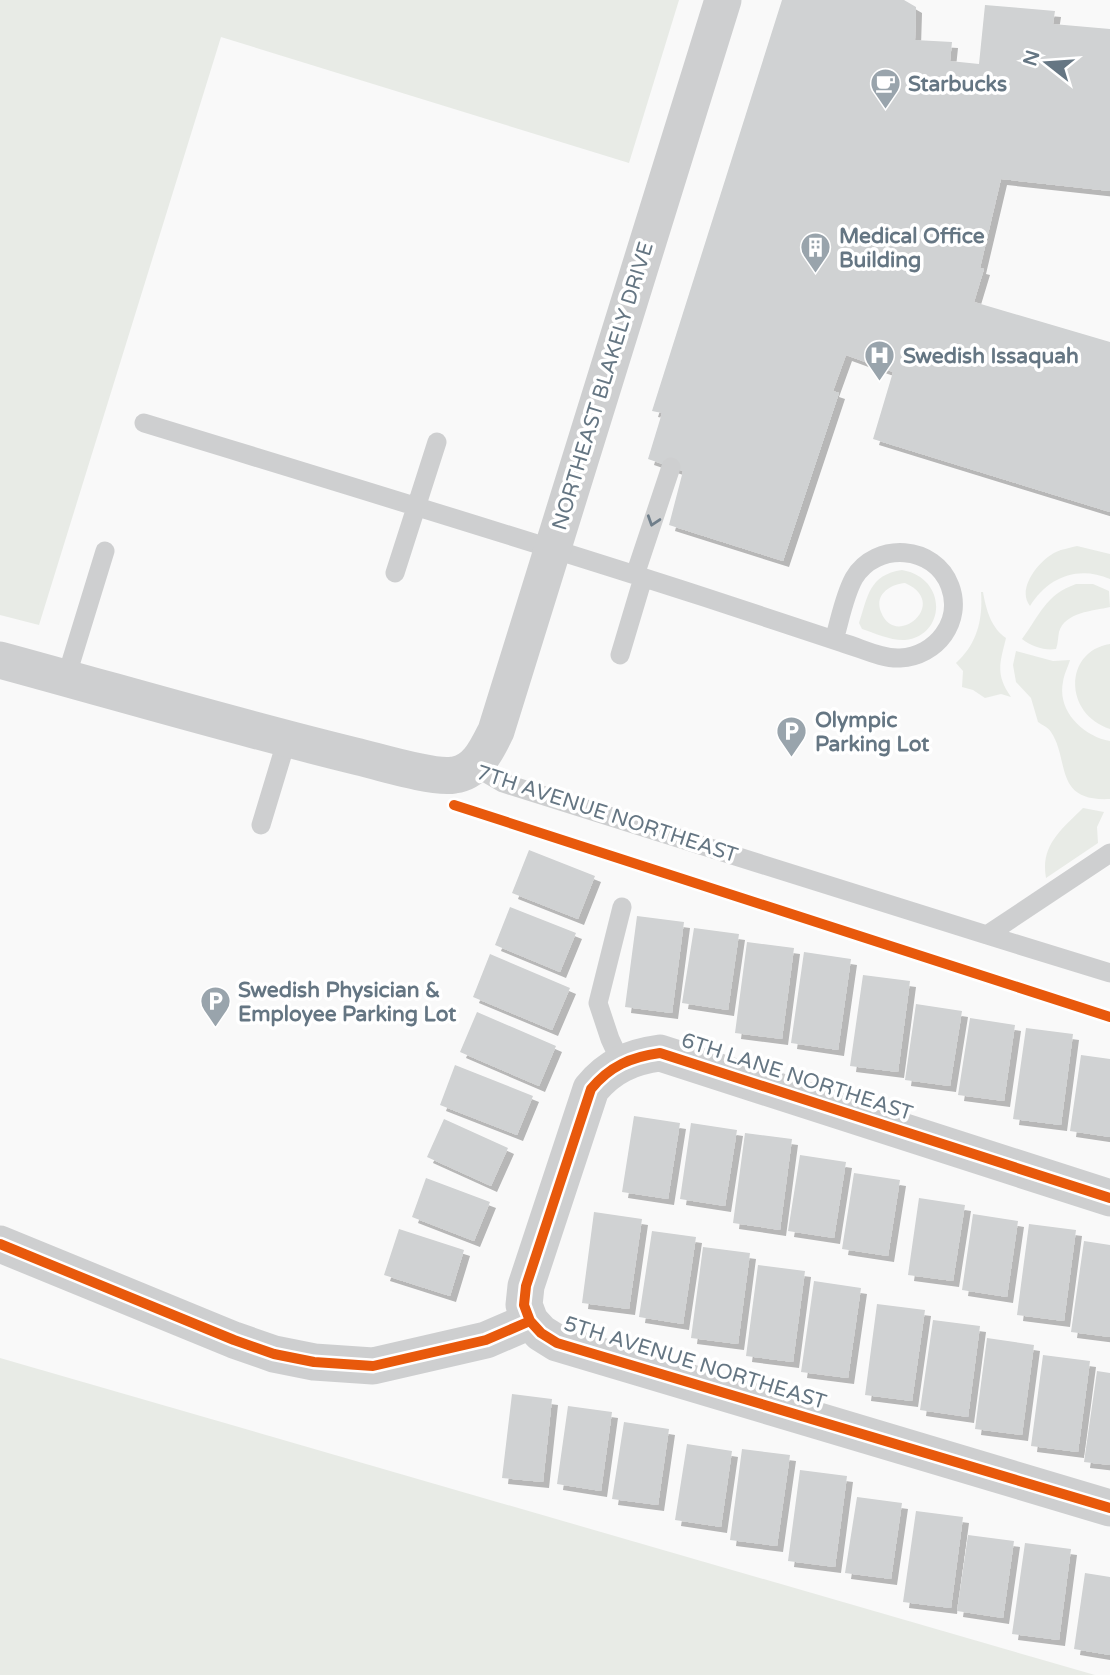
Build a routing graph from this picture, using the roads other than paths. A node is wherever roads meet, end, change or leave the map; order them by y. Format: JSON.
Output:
{"nodes":[{"id":1,"x":723,"y":0,"type":"edge"},
{"id":2,"x":144,"y":422,"type":"dead end"},
{"id":3,"x":437,"y":442,"type":"dead end"},
{"id":4,"x":671,"y":467,"type":"dead end"},
{"id":5,"x":416,"y":507,"type":"junction"},
{"id":6,"x":553,"y":549,"type":"junction"},
{"id":7,"x":105,"y":551,"type":"dead end"},
{"id":8,"x":395,"y":573,"type":"dead end"},
{"id":9,"x":639,"y":576,"type":"junction"},
{"id":10,"x":834,"y":639,"type":"junction"},
{"id":11,"x":620,"y":655,"type":"dead end"},
{"id":12,"x":0,"y":660,"type":"edge"},
{"id":13,"x":66,"y":678,"type":"junction"},
{"id":14,"x":287,"y":740,"type":"junction"},
{"id":15,"x":474,"y":766,"type":"junction"},
{"id":16,"x":261,"y":825,"type":"dead end"},
{"id":17,"x":1110,"y":853,"type":"edge"},
{"id":18,"x":622,"y":907,"type":"dead end"},
{"id":19,"x":987,"y":935,"type":"junction"},
{"id":20,"x":1110,"y":973,"type":"edge"},
{"id":21,"x":621,"y":1063,"type":"junction"},
{"id":22,"x":1110,"y":1198,"type":"edge"},
{"id":23,"x":0,"y":1244,"type":"edge"},
{"id":24,"x":530,"y":1321,"type":"junction"},
{"id":25,"x":1110,"y":1508,"type":"edge"}],
"edges":[{"from":1,"to":6,"type":"street","name":"NORTHEAST BLAKELY DRIVE"},
{"from":2,"to":5,"type":"lane"},
{"from":3,"to":5,"type":"lane"},
{"from":4,"to":9,"type":"lane","one_way":true},
{"from":5,"to":6,"type":"lane"},
{"from":5,"to":8,"type":"lane"},
{"from":6,"to":9,"type":"lane"},
{"from":6,"to":15,"type":"street","name":"NORTHEAST BLAKELY DRIVE"},
{"from":7,"to":13,"type":"lane"},
{"from":9,"to":10,"type":"lane"},
{"from":9,"to":11,"type":"lane"},
{"from":10,"to":10,"type":"lane"},
{"from":12,"to":13,"type":"street","name":"7TH AVENUE NORTHEAST"},
{"from":13,"to":14,"type":"street","name":"7TH AVENUE NORTHEAST"},
{"from":14,"to":15,"type":"street","name":"7TH AVENUE NORTHEAST"},
{"from":14,"to":16,"type":"lane"},
{"from":15,"to":19,"type":"lane","name":"7TH AVENUE NORTHEAST"},
{"from":17,"to":19,"type":"lane"},
{"from":18,"to":21,"type":"lane"},
{"from":19,"to":20,"type":"lane","name":"7TH AVENUE NORTHEAST"},
{"from":21,"to":22,"type":"street","name":"6TH LANE NORTHEAST"},
{"from":21,"to":24,"type":"street","name":"6TH LANE NORTHEAST"},
{"from":23,"to":24,"type":"street"},
{"from":24,"to":25,"type":"street","name":"5TH AVENUE NORTHEAST"}]}
